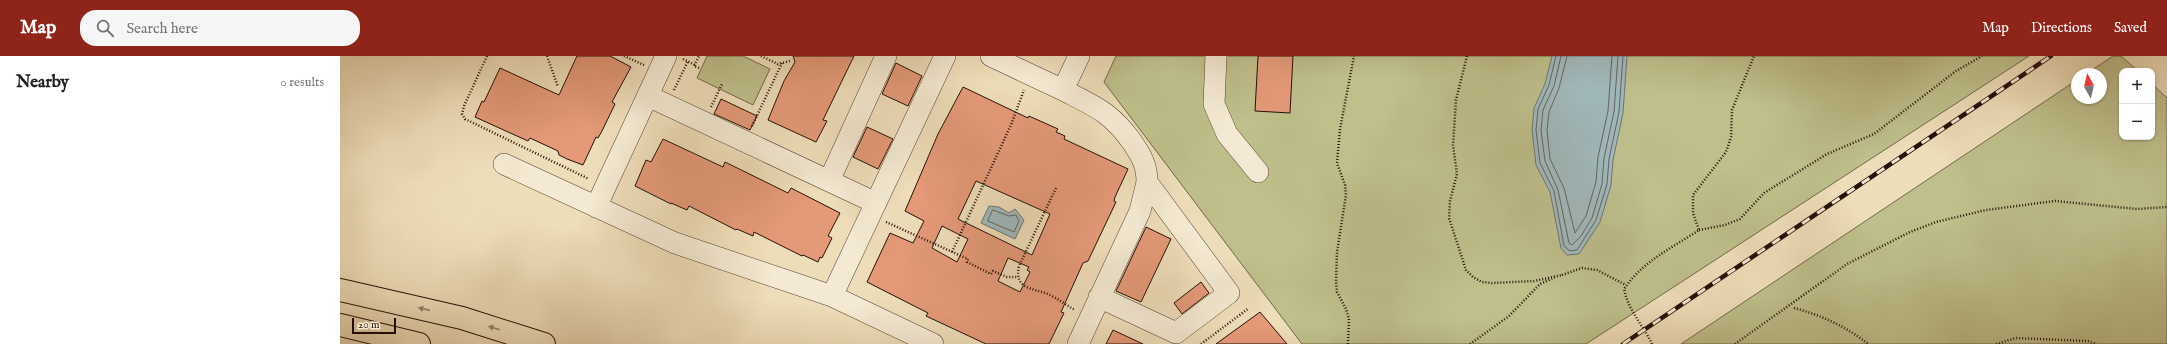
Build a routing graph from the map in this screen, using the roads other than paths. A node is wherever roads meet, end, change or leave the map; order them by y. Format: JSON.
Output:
{"nodes":[{"id":1,"x":666,"y":56,"type":"edge"},
{"id":2,"x":886,"y":56,"type":"edge"},
{"id":3,"x":945,"y":56,"type":"edge"},
{"id":4,"x":991,"y":56,"type":"edge"},
{"id":5,"x":1079,"y":56,"type":"edge"},
{"id":6,"x":1216,"y":56,"type":"edge"},
{"id":7,"x":1063,"y":90,"type":"junction"},
{"id":8,"x":648,"y":96,"type":"junction"},
{"id":9,"x":504,"y":164,"type":"dead end"},
{"id":10,"x":1258,"y":172,"type":"dead end"},
{"id":11,"x":829,"y":181,"type":"junction"},
{"id":12,"x":1147,"y":182,"type":"junction"},
{"id":13,"x":596,"y":207,"type":"junction"},
{"id":14,"x":873,"y":209,"type":"junction"},
{"id":15,"x":340,"y":282,"type":"edge"},
{"id":16,"x":340,"y":290,"type":"edge"},
{"id":17,"x":365,"y":295,"type":"junction"},
{"id":18,"x":832,"y":296,"type":"junction"},
{"id":19,"x":1099,"y":297,"type":"junction"},
{"id":20,"x":340,"y":325,"type":"edge"},
{"id":21,"x":419,"y":344,"type":"edge"},
{"id":22,"x":544,"y":344,"type":"edge"},
{"id":23,"x":933,"y":344,"type":"edge"},
{"id":24,"x":1078,"y":344,"type":"edge"}],
"edges":[{"from":1,"to":8,"type":"street"},
{"from":2,"to":11,"type":"street"},
{"from":3,"to":14,"type":"street"},
{"from":4,"to":7,"type":"street"},
{"from":5,"to":7,"type":"street"},
{"from":6,"to":10,"type":"street"},
{"from":7,"to":12,"type":"street"},
{"from":8,"to":11,"type":"street"},
{"from":8,"to":13,"type":"street"},
{"from":9,"to":13,"type":"street"},
{"from":11,"to":14,"type":"street"},
{"from":12,"to":19,"type":"street"},
{"from":12,"to":19,"type":"street"},
{"from":13,"to":18,"type":"street"},
{"from":14,"to":18,"type":"street"},
{"from":15,"to":17,"type":"highway"},
{"from":16,"to":17,"type":"highway"},
{"from":22,"to":17,"type":"highway","one_way":true},
{"from":18,"to":23,"type":"street"},
{"from":19,"to":24,"type":"street"},
{"from":20,"to":21,"type":"highway"}]}
